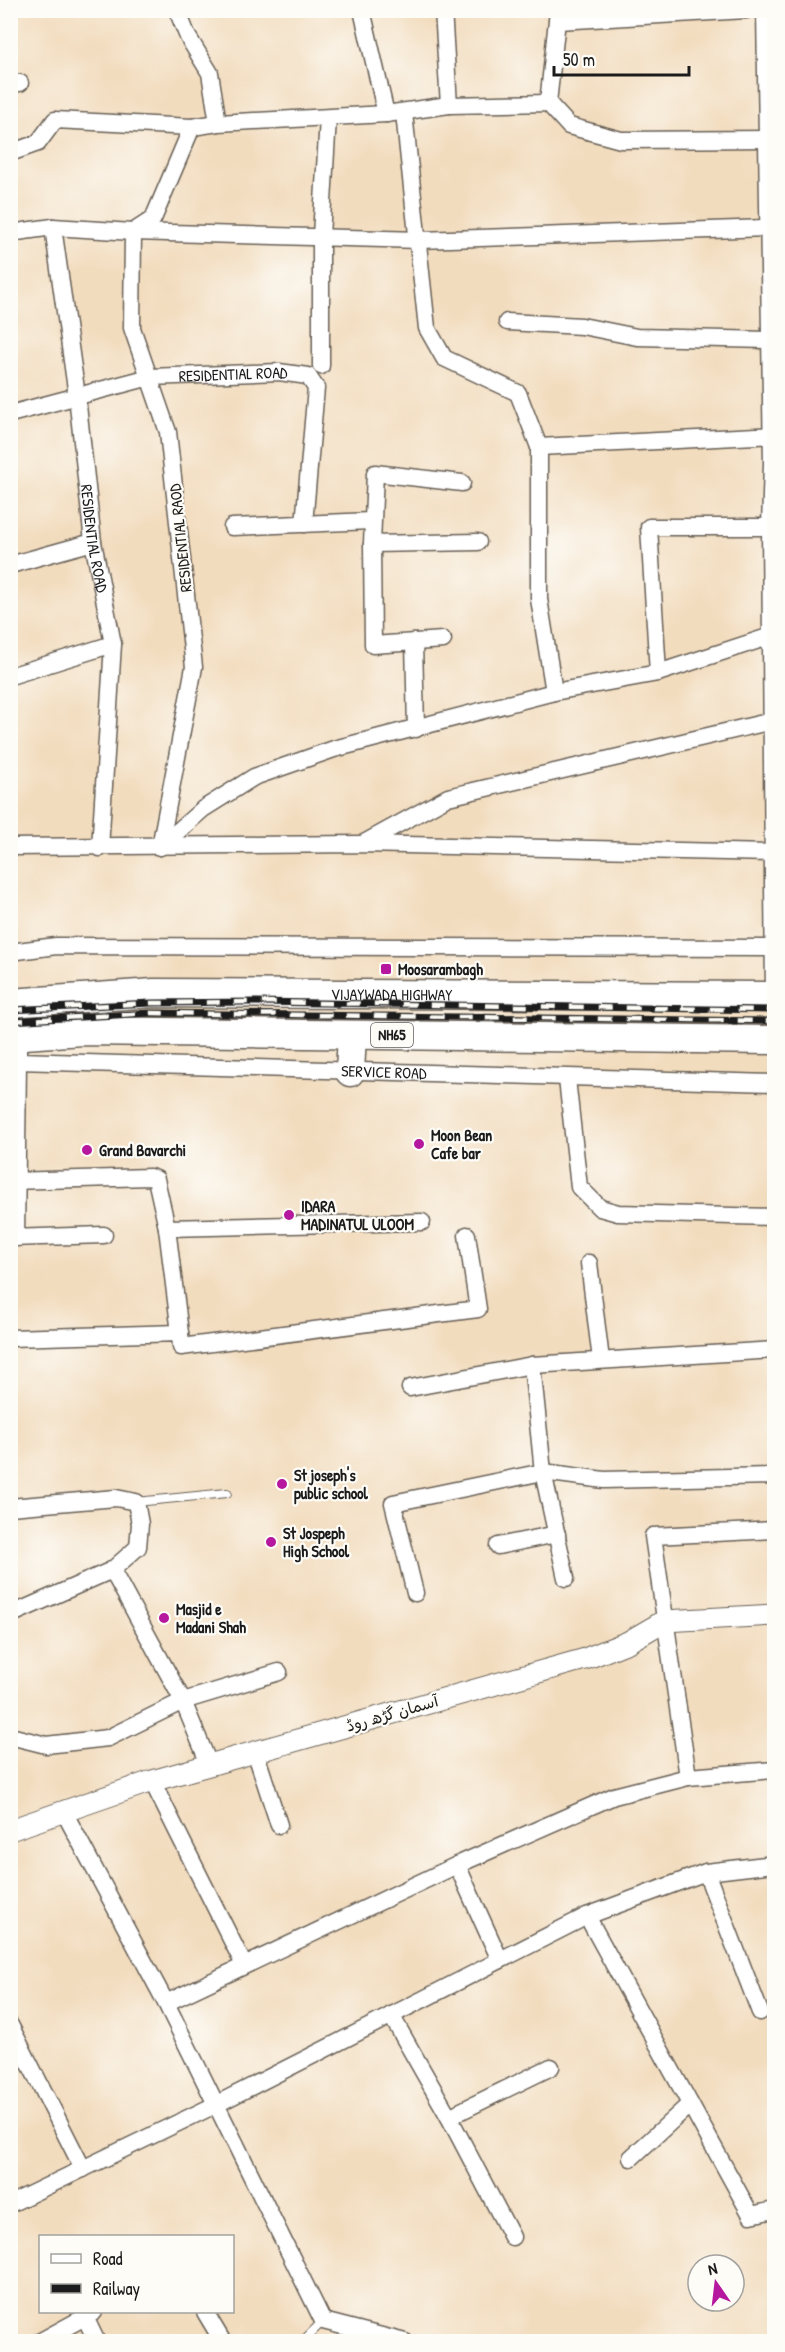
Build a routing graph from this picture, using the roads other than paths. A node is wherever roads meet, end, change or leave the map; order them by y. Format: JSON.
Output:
{"nodes":[{"id":1,"x":177,"y":10,"type":"edge"},
{"id":2,"x":362,"y":10,"type":"edge"},
{"id":3,"x":456,"y":10,"type":"edge"},
{"id":4,"x":746,"y":10,"type":"edge"},
{"id":5,"x":765,"y":10,"type":"edge"},
{"id":6,"x":443,"y":11,"type":"edge"},
{"id":7,"x":558,"y":16,"type":"edge"},
{"id":8,"x":770,"y":35,"type":"edge"},
{"id":9,"x":548,"y":104,"type":"junction"},
{"id":10,"x":449,"y":105,"type":"junction"},
{"id":11,"x":404,"y":112,"type":"junction"},
{"id":12,"x":386,"y":114,"type":"junction"},
{"id":13,"x":328,"y":118,"type":"junction"},
{"id":14,"x":218,"y":123,"type":"junction"},
{"id":15,"x":192,"y":127,"type":"junction"},
{"id":16,"x":770,"y":140,"type":"edge"},
{"id":17,"x":10,"y":153,"type":"edge"},
{"id":18,"x":771,"y":199,"type":"edge"},
{"id":19,"x":53,"y":227,"type":"junction"},
{"id":20,"x":767,"y":228,"type":"junction"},
{"id":21,"x":133,"y":232,"type":"junction"},
{"id":22,"x":10,"y":233,"type":"edge"},
{"id":23,"x":321,"y":236,"type":"junction"},
{"id":24,"x":420,"y":240,"type":"junction"},
{"id":25,"x":771,"y":272,"type":"edge"},
{"id":26,"x":507,"y":322,"type":"dead end"},
{"id":27,"x":768,"y":340,"type":"junction"},
{"id":28,"x":321,"y":366,"type":"dead end"},
{"id":29,"x":150,"y":377,"type":"junction"},
{"id":30,"x":77,"y":396,"type":"junction"},
{"id":31,"x":772,"y":408,"type":"edge"},
{"id":32,"x":10,"y":414,"type":"edge"},
{"id":33,"x":772,"y":435,"type":"edge"},
{"id":34,"x":539,"y":447,"type":"junction"},
{"id":35,"x":773,"y":467,"type":"edge"},
{"id":36,"x":462,"y":483,"type":"dead end"},
{"id":37,"x":371,"y":521,"type":"junction"},
{"id":38,"x":304,"y":524,"type":"junction"},
{"id":39,"x":232,"y":527,"type":"dead end"},
{"id":40,"x":770,"y":527,"type":"junction"},
{"id":41,"x":93,"y":542,"type":"junction"},
{"id":42,"x":478,"y":542,"type":"dead end"},
{"id":43,"x":372,"y":544,"type":"junction"},
{"id":44,"x":10,"y":565,"type":"edge"},
{"id":45,"x":773,"y":636,"type":"edge"},
{"id":46,"x":443,"y":640,"type":"dead end"},
{"id":47,"x":414,"y":642,"type":"junction"},
{"id":48,"x":113,"y":644,"type":"junction"},
{"id":49,"x":658,"y":673,"type":"junction"},
{"id":50,"x":10,"y":676,"type":"edge"},
{"id":51,"x":554,"y":692,"type":"junction"},
{"id":52,"x":772,"y":721,"type":"junction"},
{"id":53,"x":416,"y":729,"type":"junction"},
{"id":54,"x":362,"y":844,"type":"junction"},
{"id":55,"x":10,"y":847,"type":"edge"},
{"id":56,"x":160,"y":847,"type":"junction"},
{"id":57,"x":100,"y":848,"type":"junction"},
{"id":58,"x":773,"y":853,"type":"junction"},
{"id":59,"x":774,"y":948,"type":"edge"},
{"id":60,"x":10,"y":952,"type":"edge"},
{"id":61,"x":609,"y":995,"type":"junction"},
{"id":62,"x":774,"y":996,"type":"edge"},
{"id":63,"x":10,"y":1003,"type":"edge"},
{"id":64,"x":352,"y":1035,"type":"junction"},
{"id":65,"x":598,"y":1038,"type":"junction"},
{"id":66,"x":774,"y":1040,"type":"edge"},
{"id":67,"x":15,"y":1044,"type":"edge"},
{"id":68,"x":350,"y":1072,"type":"junction"},
{"id":69,"x":567,"y":1079,"type":"junction"},
{"id":70,"x":774,"y":1083,"type":"edge"},
{"id":71,"x":13,"y":1181,"type":"edge"},
{"id":72,"x":774,"y":1217,"type":"edge"},
{"id":73,"x":422,"y":1222,"type":"dead end"},
{"id":74,"x":166,"y":1228,"type":"junction"},
{"id":75,"x":104,"y":1234,"type":"dead end"},
{"id":76,"x":467,"y":1235,"type":"dead end"},
{"id":77,"x":13,"y":1238,"type":"edge"},
{"id":78,"x":589,"y":1263,"type":"dead end"},
{"id":79,"x":180,"y":1333,"type":"junction"},
{"id":80,"x":10,"y":1338,"type":"edge"},
{"id":81,"x":774,"y":1350,"type":"edge"},
{"id":82,"x":601,"y":1360,"type":"junction"},
{"id":83,"x":532,"y":1365,"type":"junction"},
{"id":84,"x":410,"y":1388,"type":"dead end"},
{"id":85,"x":543,"y":1472,"type":"junction"},
{"id":86,"x":774,"y":1476,"type":"edge"},
{"id":87,"x":226,"y":1493,"type":"dead end"},
{"id":88,"x":136,"y":1502,"type":"junction"},
{"id":89,"x":10,"y":1507,"type":"edge"},
{"id":90,"x":774,"y":1530,"type":"edge"},
{"id":91,"x":557,"y":1534,"type":"junction"},
{"id":92,"x":498,"y":1546,"type":"dead end"},
{"id":93,"x":112,"y":1570,"type":"junction"},
{"id":94,"x":566,"y":1578,"type":"dead end"},
{"id":95,"x":414,"y":1593,"type":"dead end"},
{"id":96,"x":10,"y":1615,"type":"edge"},
{"id":97,"x":774,"y":1615,"type":"edge"},
{"id":98,"x":664,"y":1621,"type":"junction"},
{"id":99,"x":279,"y":1672,"type":"dead end"},
{"id":100,"x":183,"y":1701,"type":"junction"},
{"id":101,"x":10,"y":1736,"type":"edge"},
{"id":102,"x":255,"y":1751,"type":"junction"},
{"id":103,"x":209,"y":1764,"type":"junction"},
{"id":104,"x":774,"y":1770,"type":"edge"},
{"id":105,"x":688,"y":1777,"type":"junction"},
{"id":106,"x":152,"y":1780,"type":"junction"},
{"id":107,"x":63,"y":1810,"type":"junction"},
{"id":108,"x":279,"y":1825,"type":"dead end"},
{"id":109,"x":10,"y":1830,"type":"edge"},
{"id":110,"x":774,"y":1864,"type":"edge"},
{"id":111,"x":457,"y":1865,"type":"junction"},
{"id":112,"x":706,"y":1872,"type":"junction"},
{"id":113,"x":587,"y":1916,"type":"junction"},
{"id":114,"x":500,"y":1960,"type":"junction"},
{"id":115,"x":244,"y":1965,"type":"junction"},
{"id":116,"x":166,"y":2003,"type":"junction"},
{"id":117,"x":760,"y":2012,"type":"dead end"},
{"id":118,"x":391,"y":2015,"type":"junction"},
{"id":119,"x":10,"y":2025,"type":"edge"},
{"id":120,"x":551,"y":2067,"type":"dead end"},
{"id":121,"x":690,"y":2104,"type":"junction"},
{"id":122,"x":215,"y":2105,"type":"junction"},
{"id":123,"x":449,"y":2117,"type":"junction"},
{"id":124,"x":631,"y":2158,"type":"dead end"},
{"id":125,"x":83,"y":2169,"type":"junction"},
{"id":126,"x":10,"y":2204,"type":"edge"},
{"id":127,"x":774,"y":2210,"type":"edge"},
{"id":128,"x":512,"y":2237,"type":"dead end"},
{"id":129,"x":206,"y":2313,"type":"edge"},
{"id":130,"x":89,"y":2314,"type":"edge"},
{"id":131,"x":323,"y":2321,"type":"junction"},
{"id":132,"x":39,"y":2342,"type":"edge"},
{"id":133,"x":97,"y":2342,"type":"edge"},
{"id":134,"x":223,"y":2342,"type":"edge"},
{"id":135,"x":302,"y":2342,"type":"edge"},
{"id":136,"x":405,"y":2342,"type":"edge"}],
"edges":[{"from":1,"to":14,"type":"street"},
{"from":2,"to":12,"type":"street"},
{"from":3,"to":6,"type":"street"},
{"from":4,"to":7,"type":"street"},
{"from":5,"to":8,"type":"street"},
{"from":6,"to":10,"type":"street"},
{"from":7,"to":9,"type":"street"},
{"from":8,"to":16,"type":"street"},
{"from":9,"to":10,"type":"street"},
{"from":9,"to":16,"type":"street"},
{"from":10,"to":11,"type":"street"},
{"from":11,"to":12,"type":"street"},
{"from":11,"to":24,"type":"street"},
{"from":12,"to":13,"type":"street"},
{"from":13,"to":14,"type":"street"},
{"from":13,"to":23,"type":"street"},
{"from":14,"to":15,"type":"street"},
{"from":15,"to":17,"type":"street"},
{"from":15,"to":21,"type":"street"},
{"from":16,"to":18,"type":"street"},
{"from":18,"to":20,"type":"street"},
{"from":19,"to":21,"type":"street"},
{"from":19,"to":22,"type":"street"},
{"from":19,"to":30,"type":"street","name":"RESIDENTIAL ROAD"},
{"from":20,"to":24,"type":"street"},
{"from":20,"to":25,"type":"street"},
{"from":21,"to":23,"type":"street"},
{"from":21,"to":29,"type":"street","name":"RESIDENTIAL RAOD"},
{"from":23,"to":24,"type":"street"},
{"from":23,"to":28,"type":"street"},
{"from":24,"to":34,"type":"street"},
{"from":25,"to":27,"type":"street"},
{"from":26,"to":27,"type":"street"},
{"from":27,"to":31,"type":"street"},
{"from":29,"to":30,"type":"street","name":"RESIDENTIAL ROAD"},
{"from":29,"to":38,"type":"street","name":"RESIDENTIAL ROAD"},
{"from":29,"to":56,"type":"street","name":"RESIDENTIAL RAOD"},
{"from":30,"to":32,"type":"street","name":"RESIDENTIAL ROAD"},
{"from":30,"to":41,"type":"street","name":"RESIDENTIAL ROAD"},
{"from":31,"to":33,"type":"street"},
{"from":33,"to":34,"type":"street"},
{"from":33,"to":35,"type":"street"},
{"from":34,"to":51,"type":"street"},
{"from":35,"to":40,"type":"street"},
{"from":36,"to":37,"type":"street"},
{"from":37,"to":38,"type":"street"},
{"from":37,"to":43,"type":"street"},
{"from":38,"to":39,"type":"street"},
{"from":40,"to":45,"type":"street"},
{"from":40,"to":49,"type":"street"},
{"from":41,"to":44,"type":"street"},
{"from":41,"to":48,"type":"street","name":"RESIDENTIAL ROAD"},
{"from":42,"to":43,"type":"street"},
{"from":43,"to":47,"type":"street"},
{"from":45,"to":49,"type":"street"},
{"from":45,"to":52,"type":"street"},
{"from":46,"to":47,"type":"street"},
{"from":47,"to":53,"type":"street"},
{"from":48,"to":50,"type":"street"},
{"from":48,"to":57,"type":"street","name":"RESIDENTIAL ROAD"},
{"from":49,"to":51,"type":"street"},
{"from":51,"to":53,"type":"street"},
{"from":52,"to":54,"type":"street"},
{"from":52,"to":58,"type":"street"},
{"from":53,"to":56,"type":"street"},
{"from":54,"to":56,"type":"street"},
{"from":54,"to":58,"type":"street"},
{"from":55,"to":57,"type":"street"},
{"from":56,"to":57,"type":"street"},
{"from":58,"to":59,"type":"street"},
{"from":59,"to":60,"type":"street"},
{"from":59,"to":62,"type":"street"},
{"from":61,"to":62,"type":"highway","name":"VIJAYWADA HIGHWAY"},
{"from":61,"to":63,"type":"highway","name":"VIJAYWADA HIGHWAY"},
{"from":61,"to":65,"type":"highway"},
{"from":64,"to":65,"type":"highway","number":"NH65"},
{"from":64,"to":67,"type":"highway","number":"NH65"},
{"from":64,"to":68,"type":"highway"},
{"from":65,"to":66,"type":"highway","number":"NH65"},
{"from":67,"to":68,"type":"street","name":"SERVICE ROAD"},
{"from":67,"to":71,"type":"street"},
{"from":68,"to":69,"type":"street","name":"SERVICE ROAD"},
{"from":69,"to":70,"type":"street","name":"SERVICE ROAD"},
{"from":69,"to":72,"type":"street"},
{"from":71,"to":74,"type":"street"},
{"from":71,"to":77,"type":"street"},
{"from":73,"to":74,"type":"street"},
{"from":74,"to":79,"type":"street"},
{"from":75,"to":77,"type":"street"},
{"from":76,"to":79,"type":"street"},
{"from":78,"to":82,"type":"street"},
{"from":79,"to":80,"type":"street"},
{"from":81,"to":82,"type":"street"},
{"from":82,"to":83,"type":"street"},
{"from":83,"to":84,"type":"street"},
{"from":83,"to":85,"type":"street"},
{"from":85,"to":86,"type":"street"},
{"from":85,"to":91,"type":"street"},
{"from":85,"to":95,"type":"street"},
{"from":87,"to":88,"type":"lane"},
{"from":88,"to":89,"type":"street"},
{"from":88,"to":93,"type":"street"},
{"from":90,"to":98,"type":"street"},
{"from":91,"to":92,"type":"street"},
{"from":91,"to":94,"type":"street"},
{"from":93,"to":96,"type":"street"},
{"from":93,"to":100,"type":"street"},
{"from":97,"to":98,"type":"street","name":"آسمان گڑھ روڈ"},
{"from":98,"to":102,"type":"street","name":"آسمان گڑھ روڈ"},
{"from":98,"to":105,"type":"street"},
{"from":99,"to":100,"type":"street"},
{"from":100,"to":101,"type":"street"},
{"from":100,"to":103,"type":"street"},
{"from":102,"to":103,"type":"street","name":"آسمان گڑھ روڈ"},
{"from":102,"to":108,"type":"street"},
{"from":103,"to":106,"type":"street","name":"آسمان گڑھ روڈ"},
{"from":104,"to":105,"type":"street"},
{"from":105,"to":111,"type":"street"},
{"from":106,"to":107,"type":"street","name":"آسمان گڑھ روڈ"},
{"from":106,"to":115,"type":"street"},
{"from":107,"to":109,"type":"street","name":"آسمان گڑھ روڈ"},
{"from":107,"to":116,"type":"street"},
{"from":110,"to":112,"type":"street"},
{"from":111,"to":114,"type":"street"},
{"from":111,"to":115,"type":"street"},
{"from":112,"to":113,"type":"street"},
{"from":112,"to":117,"type":"street"},
{"from":113,"to":114,"type":"street"},
{"from":113,"to":121,"type":"street"},
{"from":114,"to":118,"type":"street"},
{"from":115,"to":116,"type":"street"},
{"from":116,"to":122,"type":"street"},
{"from":118,"to":122,"type":"street"},
{"from":118,"to":123,"type":"street"},
{"from":119,"to":125,"type":"street"},
{"from":120,"to":123,"type":"street"},
{"from":121,"to":124,"type":"street"},
{"from":121,"to":127,"type":"street"},
{"from":122,"to":125,"type":"street"},
{"from":122,"to":131,"type":"street"},
{"from":123,"to":128,"type":"street"},
{"from":125,"to":126,"type":"street"},
{"from":129,"to":134,"type":"street"},
{"from":130,"to":132,"type":"street"},
{"from":130,"to":133,"type":"street"},
{"from":131,"to":135,"type":"lane"},
{"from":131,"to":136,"type":"street"}]}
